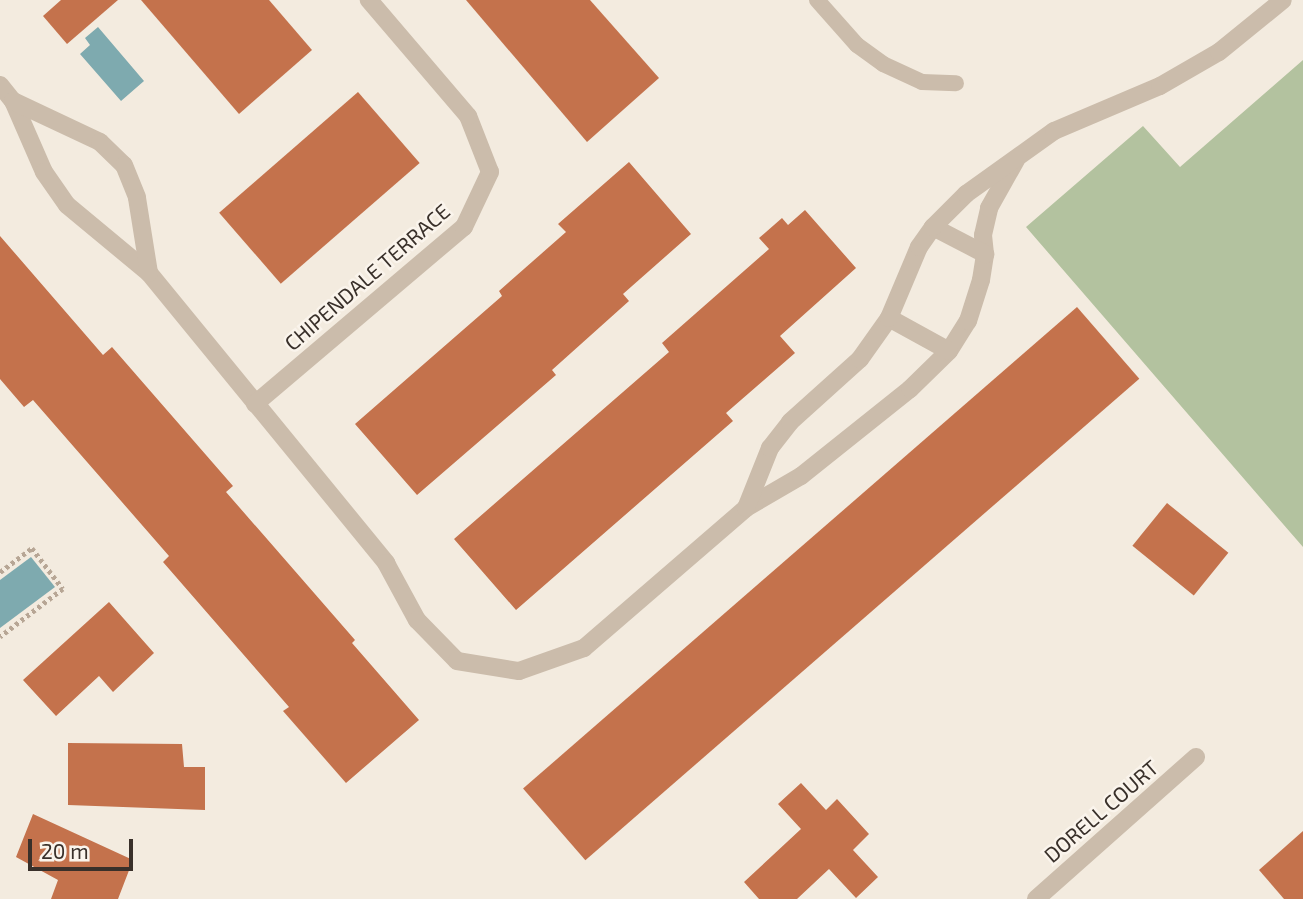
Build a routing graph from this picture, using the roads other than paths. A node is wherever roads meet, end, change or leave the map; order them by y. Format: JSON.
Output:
{"nodes":[{"id":1,"x":369,"y":0,"type":"edge"},
{"id":2,"x":817,"y":0,"type":"edge"},
{"id":3,"x":1283,"y":0,"type":"edge"},
{"id":4,"x":956,"y":83,"type":"dead end"},
{"id":5,"x":0,"y":85,"type":"edge"},
{"id":6,"x":13,"y":100,"type":"junction"},
{"id":7,"x":1016,"y":160,"type":"junction"},
{"id":8,"x":933,"y":227,"type":"junction"},
{"id":9,"x":985,"y":254,"type":"junction"},
{"id":10,"x":149,"y":273,"type":"junction"},
{"id":11,"x":889,"y":318,"type":"junction"},
{"id":12,"x":949,"y":351,"type":"junction"},
{"id":13,"x":255,"y":404,"type":"junction"},
{"id":14,"x":746,"y":508,"type":"junction"},
{"id":15,"x":1196,"y":757,"type":"dead end"},
{"id":16,"x":1036,"y":899,"type":"edge"}],
"edges":[{"from":1,"to":13,"type":"street","name":"CHIPENDALE TERRACE"},
{"from":2,"to":4,"type":"lane"},
{"from":3,"to":7,"type":"street"},
{"from":5,"to":6,"type":"street"},
{"from":6,"to":10,"type":"street"},
{"from":6,"to":10,"type":"street"},
{"from":7,"to":8,"type":"street"},
{"from":7,"to":9,"type":"street"},
{"from":8,"to":9,"type":"street"},
{"from":8,"to":11,"type":"street"},
{"from":9,"to":12,"type":"street"},
{"from":10,"to":13,"type":"street"},
{"from":11,"to":12,"type":"street"},
{"from":11,"to":14,"type":"street"},
{"from":12,"to":14,"type":"street"},
{"from":13,"to":14,"type":"street"},
{"from":15,"to":16,"type":"street","name":"DORELL COURT"}]}
